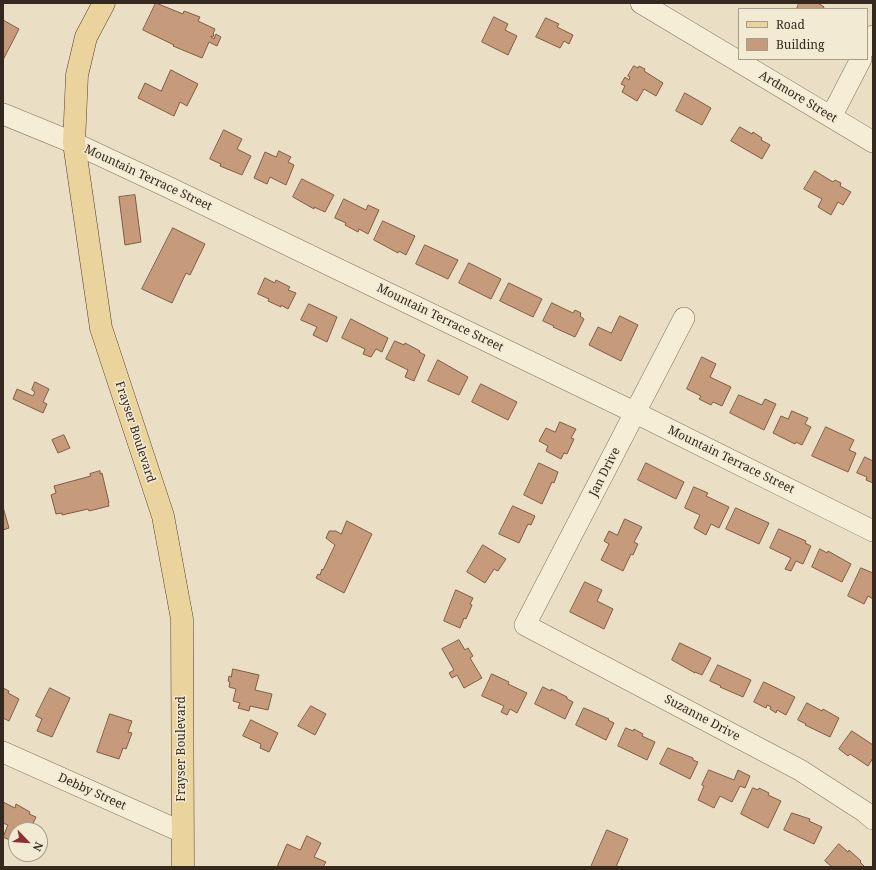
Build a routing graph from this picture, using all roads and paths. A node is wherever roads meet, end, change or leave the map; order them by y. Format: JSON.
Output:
{"nodes":[{"id":1,"x":104,"y":3,"type":"edge"},
{"id":2,"x":644,"y":4,"type":"edge"},
{"id":3,"x":873,"y":36,"type":"edge"},
{"id":4,"x":868,"y":45,"type":"edge"},
{"id":5,"x":860,"y":60,"type":"edge"},
{"id":6,"x":3,"y":114,"type":"edge"},
{"id":7,"x":831,"y":117,"type":"junction"},
{"id":8,"x":873,"y":142,"type":"edge"},
{"id":9,"x":74,"y":143,"type":"junction"},
{"id":10,"x":684,"y":318,"type":"dead end"},
{"id":11,"x":636,"y":413,"type":"junction"},
{"id":12,"x":873,"y":531,"type":"edge"},
{"id":13,"x":525,"y":625,"type":"joint"},
{"id":14,"x":3,"y":752,"type":"edge"},
{"id":15,"x":873,"y":819,"type":"edge"},
{"id":16,"x":182,"y":832,"type":"junction"},
{"id":17,"x":182,"y":867,"type":"edge"}],
"edges":[{"from":1,"to":9,"type":"main road","name":"Frayser Boulevard"},
{"from":2,"to":7,"type":"street","name":"Ardmore Street"},
{"from":3,"to":4,"type":"street"},
{"from":5,"to":7,"type":"street"},
{"from":6,"to":9,"type":"street","name":"Mountain Terrace Street"},
{"from":7,"to":8,"type":"street","name":"Ardmore Street"},
{"from":9,"to":11,"type":"street","name":"Mountain Terrace Street"},
{"from":9,"to":16,"type":"main road","name":"Frayser Boulevard"},
{"from":10,"to":11,"type":"street","name":"Jan Drive"},
{"from":11,"to":12,"type":"street","name":"Mountain Terrace Street"},
{"from":11,"to":13,"type":"street","name":"Jan Drive"},
{"from":13,"to":15,"type":"street","name":"Suzanne Drive"},
{"from":14,"to":16,"type":"street","name":"Debby Street"},
{"from":16,"to":17,"type":"main road","name":"Frayser Boulevard"}]}
